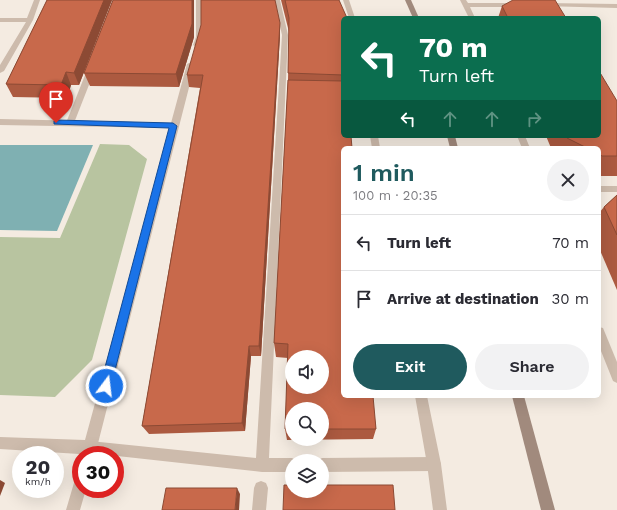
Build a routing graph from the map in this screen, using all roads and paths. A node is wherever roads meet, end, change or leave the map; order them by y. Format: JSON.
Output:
{"nodes":[{"id":1,"x":37,"y":0,"type":"edge"},
{"id":2,"x":199,"y":0,"type":"edge"},
{"id":3,"x":277,"y":0,"type":"edge"},
{"id":4,"x":346,"y":0,"type":"edge"},
{"id":5,"x":408,"y":0,"type":"edge"},
{"id":6,"x":465,"y":3,"type":"edge"},
{"id":7,"x":523,"y":5,"type":"edge"},
{"id":8,"x":539,"y":5,"type":"edge"},
{"id":9,"x":547,"y":6,"type":"junction"},
{"id":10,"x":617,"y":6,"type":"edge"},
{"id":11,"x":550,"y":12,"type":"edge"},
{"id":12,"x":351,"y":16,"type":"edge"},
{"id":13,"x":415,"y":16,"type":"edge"},
{"id":14,"x":471,"y":16,"type":"edge"},
{"id":15,"x":0,"y":20,"type":"edge"},
{"id":16,"x":30,"y":20,"type":"junction"},
{"id":17,"x":95,"y":58,"type":"edge"},
{"id":18,"x":1,"y":67,"type":"edge"},
{"id":19,"x":0,"y":122,"type":"edge"},
{"id":20,"x":70,"y":123,"type":"junction"},
{"id":21,"x":173,"y":126,"type":"junction"},
{"id":22,"x":601,"y":189,"type":"edge"},
{"id":23,"x":617,"y":189,"type":"edge"},
{"id":24,"x":601,"y":337,"type":"edge"},
{"id":25,"x":617,"y":377,"type":"edge"},
{"id":26,"x":421,"y":398,"type":"edge"},
{"id":27,"x":519,"y":398,"type":"edge"},
{"id":28,"x":0,"y":443,"type":"edge"},
{"id":29,"x":90,"y":446,"type":"edge"},
{"id":30,"x":72,"y":449,"type":"edge"},
{"id":31,"x":124,"y":454,"type":"edge"},
{"id":32,"x":434,"y":464,"type":"junction"},
{"id":33,"x":262,"y":465,"type":"junction"},
{"id":34,"x":285,"y":465,"type":"edge"},
{"id":35,"x":329,"y":465,"type":"edge"},
{"id":36,"x":261,"y":488,"type":"dead end"},
{"id":37,"x":76,"y":498,"type":"edge"},
{"id":38,"x":73,"y":510,"type":"edge"},
{"id":39,"x":259,"y":510,"type":"edge"},
{"id":40,"x":440,"y":510,"type":"edge"},
{"id":41,"x":548,"y":510,"type":"edge"}],
"edges":[{"from":1,"to":16,"type":"street"},
{"from":2,"to":21,"type":"street"},
{"from":3,"to":33,"type":"street"},
{"from":4,"to":12,"type":"street"},
{"from":5,"to":13,"type":"main road"},
{"from":6,"to":7,"type":"street"},
{"from":6,"to":14,"type":"street"},
{"from":8,"to":9,"type":"street"},
{"from":9,"to":10,"type":"street"},
{"from":9,"to":11,"type":"street"},
{"from":15,"to":16,"type":"street"},
{"from":16,"to":18,"type":"street"},
{"from":17,"to":20,"type":"street"},
{"from":19,"to":20,"type":"street"},
{"from":20,"to":21,"type":"street"},
{"from":21,"to":29,"type":"street"},
{"from":22,"to":23,"type":"street"},
{"from":24,"to":25,"type":"street"},
{"from":26,"to":32,"type":"street"},
{"from":27,"to":41,"type":"main road"},
{"from":28,"to":30,"type":"street"},
{"from":31,"to":33,"type":"street"},
{"from":32,"to":35,"type":"street"},
{"from":32,"to":40,"type":"street"},
{"from":33,"to":34,"type":"street"},
{"from":36,"to":39,"type":"street"},
{"from":37,"to":38,"type":"street"}]}
